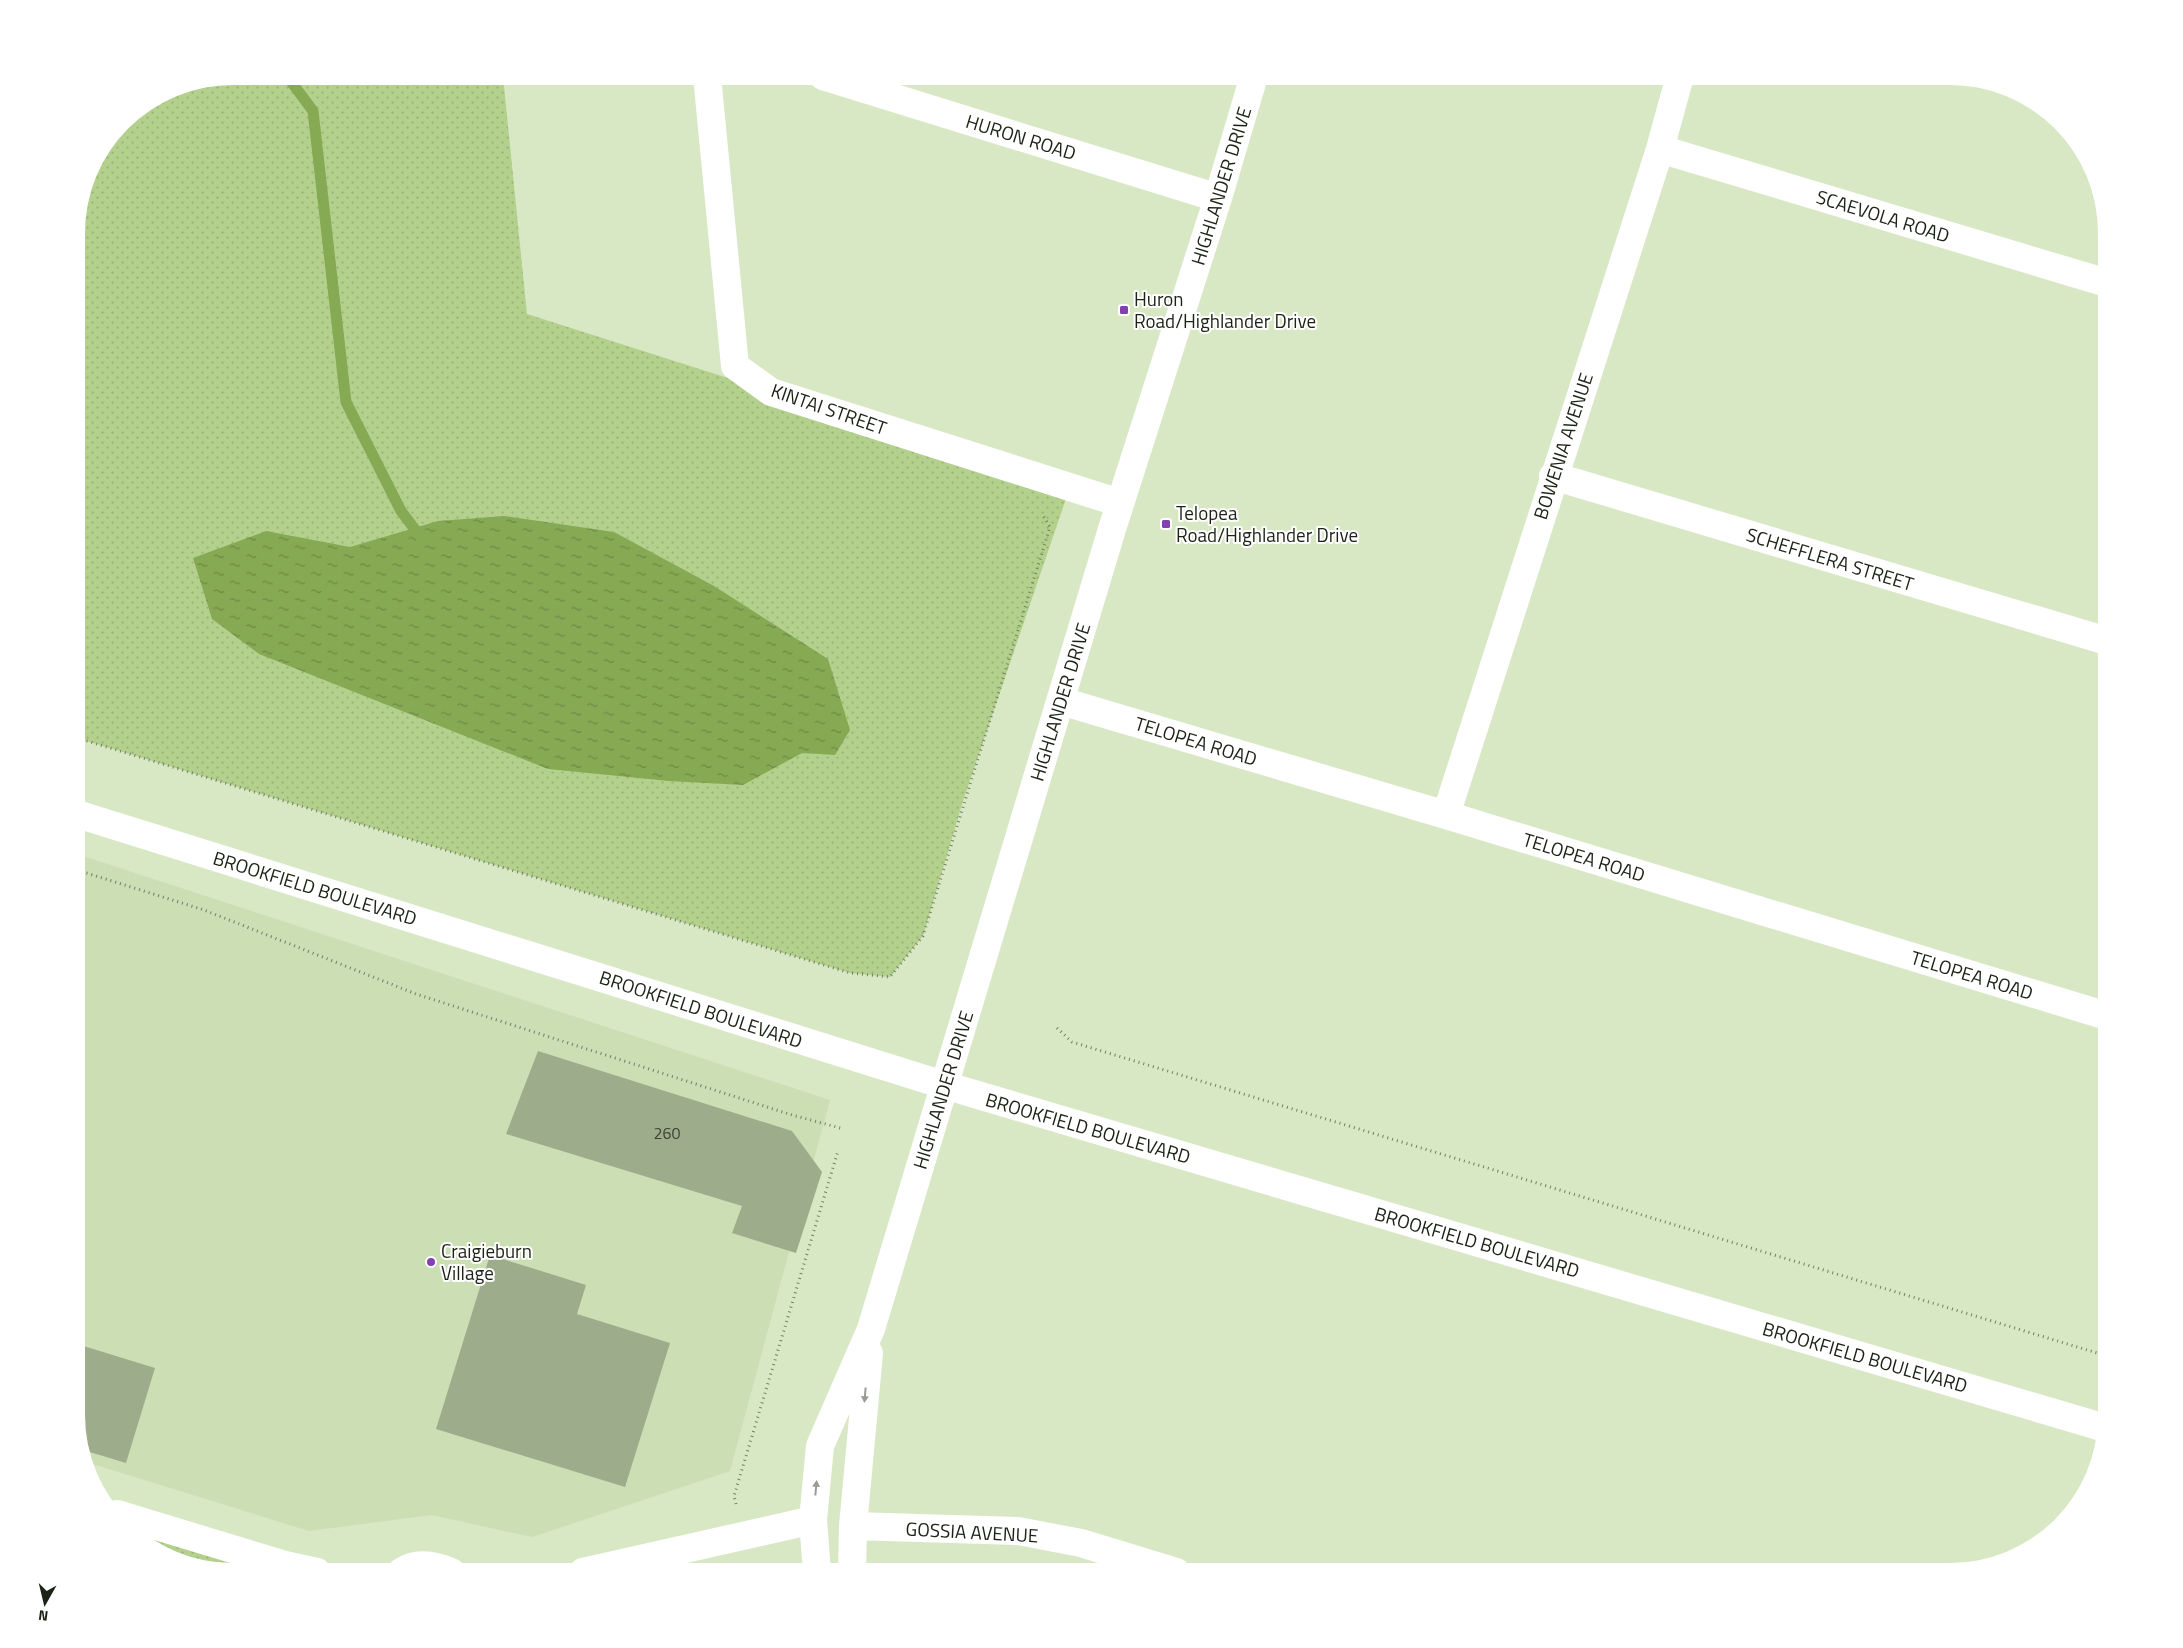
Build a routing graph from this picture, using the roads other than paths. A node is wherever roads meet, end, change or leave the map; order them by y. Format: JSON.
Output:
{"nodes":[{"id":1,"x":708,"y":85,"type":"edge"},
{"id":2,"x":852,"y":85,"type":"edge"},
{"id":3,"x":1251,"y":85,"type":"edge"},
{"id":4,"x":1678,"y":85,"type":"edge"},
{"id":5,"x":1660,"y":148,"type":"junction"},
{"id":6,"x":1218,"y":198,"type":"junction"},
{"id":7,"x":2098,"y":281,"type":"edge"},
{"id":8,"x":1553,"y":476,"type":"junction"},
{"id":9,"x":1120,"y":503,"type":"junction"},
{"id":10,"x":2098,"y":638,"type":"edge"},
{"id":11,"x":1061,"y":701,"type":"junction"},
{"id":12,"x":1446,"y":815,"type":"junction"},
{"id":13,"x":85,"y":817,"type":"edge"},
{"id":14,"x":2098,"y":1013,"type":"edge"},
{"id":15,"x":944,"y":1085,"type":"junction"},
{"id":16,"x":871,"y":1329,"type":"junction"},
{"id":17,"x":2098,"y":1426,"type":"edge"},
{"id":18,"x":125,"y":1516,"type":"edge"},
{"id":19,"x":813,"y":1520,"type":"junction"},
{"id":20,"x":853,"y":1526,"type":"junction"},
{"id":21,"x":274,"y":1563,"type":"edge"},
{"id":22,"x":623,"y":1563,"type":"edge"},
{"id":23,"x":816,"y":1563,"type":"edge"},
{"id":24,"x":852,"y":1563,"type":"edge"},
{"id":25,"x":1147,"y":1563,"type":"edge"}],
"edges":[{"from":1,"to":9,"type":"street","name":"KINTAI STREET"},
{"from":2,"to":6,"type":"street","name":"HURON ROAD"},
{"from":3,"to":6,"type":"street","name":"HIGHLANDER DRIVE"},
{"from":4,"to":5,"type":"street","name":"BOWENIA AVENUE"},
{"from":5,"to":7,"type":"street","name":"SCAEVOLA ROAD"},
{"from":5,"to":8,"type":"street","name":"BOWENIA AVENUE"},
{"from":6,"to":9,"type":"street","name":"HIGHLANDER DRIVE"},
{"from":8,"to":10,"type":"street","name":"SCHEFFLERA STREET"},
{"from":8,"to":12,"type":"street","name":"BOWENIA AVENUE"},
{"from":9,"to":11,"type":"street","name":"HIGHLANDER DRIVE"},
{"from":11,"to":12,"type":"street","name":"TELOPEA ROAD"},
{"from":11,"to":15,"type":"street","name":"HIGHLANDER DRIVE"},
{"from":12,"to":14,"type":"street","name":"TELOPEA ROAD"},
{"from":13,"to":15,"type":"street","name":"BROOKFIELD BOULEVARD"},
{"from":15,"to":16,"type":"street","name":"HIGHLANDER DRIVE"},
{"from":15,"to":17,"type":"street","name":"BROOKFIELD BOULEVARD"},
{"from":19,"to":16,"type":"street","name":"HIGHLANDER DRIVE","one_way":true},
{"from":16,"to":20,"type":"street","name":"HIGHLANDER DRIVE","one_way":true},
{"from":18,"to":21,"type":"street"},
{"from":19,"to":22,"type":"street"},
{"from":19,"to":23,"type":"street","name":"HIGHLANDER DRIVE"},
{"from":20,"to":24,"type":"street","name":"HIGHLANDER DRIVE"},
{"from":20,"to":25,"type":"street","name":"GOSSIA AVENUE"}]}
